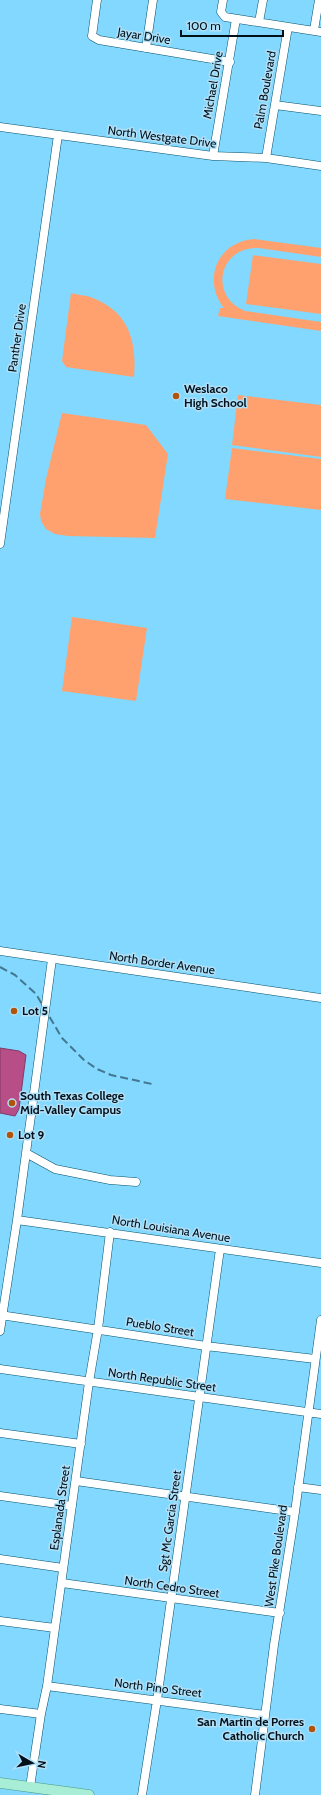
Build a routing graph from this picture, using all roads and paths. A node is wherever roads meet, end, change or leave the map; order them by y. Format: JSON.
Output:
{"nodes":[{"id":1,"x":97,"y":0,"type":"edge"},
{"id":2,"x":153,"y":0,"type":"edge"},
{"id":3,"x":223,"y":0,"type":"edge"},
{"id":4,"x":262,"y":0,"type":"edge"},
{"id":5,"x":319,"y":0,"type":"edge"},
{"id":6,"x":236,"y":19,"type":"junction"},
{"id":7,"x":259,"y":22,"type":"junction"},
{"id":8,"x":288,"y":27,"type":"junction"},
{"id":9,"x":318,"y":31,"type":"edge"},
{"id":10,"x":146,"y":48,"type":"junction"},
{"id":11,"x":230,"y":62,"type":"junction"},
{"id":12,"x":275,"y":105,"type":"junction"},
{"id":13,"x":321,"y":111,"type":"edge"},
{"id":14,"x":0,"y":127,"type":"edge"},
{"id":15,"x":58,"y":135,"type":"junction"},
{"id":16,"x":213,"y":156,"type":"junction"},
{"id":17,"x":266,"y":158,"type":"junction"},
{"id":18,"x":321,"y":166,"type":"edge"},
{"id":19,"x":0,"y":544,"type":"edge"},
{"id":20,"x":0,"y":951,"type":"edge"},
{"id":21,"x":52,"y":959,"type":"junction"},
{"id":22,"x":321,"y":998,"type":"edge"},
{"id":23,"x":26,"y":1153,"type":"junction"},
{"id":24,"x":136,"y":1182,"type":"dead end"},
{"id":25,"x":17,"y":1220,"type":"junction"},
{"id":26,"x":110,"y":1232,"type":"junction"},
{"id":27,"x":220,"y":1249,"type":"junction"},
{"id":28,"x":321,"y":1263,"type":"edge"},
{"id":29,"x":1,"y":1316,"type":"edge"},
{"id":30,"x":321,"y":1320,"type":"edge"},
{"id":31,"x":98,"y":1329,"type":"junction"},
{"id":32,"x":0,"y":1331,"type":"edge"},
{"id":33,"x":206,"y":1346,"type":"junction"},
{"id":34,"x":315,"y":1359,"type":"junction"},
{"id":35,"x":0,"y":1369,"type":"edge"},
{"id":36,"x":89,"y":1382,"type":"junction"},
{"id":37,"x":199,"y":1398,"type":"junction"},
{"id":38,"x":308,"y":1412,"type":"junction"},
{"id":39,"x":321,"y":1414,"type":"edge"},
{"id":40,"x":0,"y":1433,"type":"edge"},
{"id":41,"x":81,"y":1444,"type":"junction"},
{"id":42,"x":76,"y":1481,"type":"junction"},
{"id":43,"x":298,"y":1487,"type":"junction"},
{"id":44,"x":321,"y":1490,"type":"edge"},
{"id":45,"x":0,"y":1496,"type":"edge"},
{"id":46,"x":185,"y":1496,"type":"junction"},
{"id":47,"x":72,"y":1506,"type":"junction"},
{"id":48,"x":295,"y":1512,"type":"junction"},
{"id":49,"x":0,"y":1559,"type":"edge"},
{"id":50,"x":64,"y":1568,"type":"junction"},
{"id":51,"x":62,"y":1583,"type":"junction"},
{"id":52,"x":171,"y":1599,"type":"junction"},
{"id":53,"x":280,"y":1613,"type":"junction"},
{"id":54,"x":0,"y":1621,"type":"edge"},
{"id":55,"x":55,"y":1628,"type":"junction"},
{"id":56,"x":47,"y":1686,"type":"junction"},
{"id":57,"x":157,"y":1700,"type":"junction"},
{"id":58,"x":0,"y":1709,"type":"edge"},
{"id":59,"x":41,"y":1714,"type":"junction"},
{"id":60,"x":264,"y":1715,"type":"junction"},
{"id":61,"x":0,"y":1783,"type":"edge"},
{"id":62,"x":30,"y":1787,"type":"junction"},
{"id":63,"x":49,"y":1792,"type":"edge"},
{"id":64,"x":89,"y":1795,"type":"edge"},
{"id":65,"x":142,"y":1795,"type":"edge"},
{"id":66,"x":254,"y":1795,"type":"edge"}],
"edges":[{"from":1,"to":10,"type":"street","name":"Jayar Drive"},
{"from":2,"to":10,"type":"street"},
{"from":3,"to":6,"type":"street"},
{"from":4,"to":7,"type":"street"},
{"from":5,"to":9,"type":"street"},
{"from":6,"to":7,"type":"street"},
{"from":6,"to":11,"type":"street","name":"Michael Drive"},
{"from":7,"to":8,"type":"street"},
{"from":8,"to":9,"type":"street"},
{"from":8,"to":12,"type":"street","name":"Palm Boulevard"},
{"from":10,"to":11,"type":"street","name":"Jayar Drive"},
{"from":11,"to":16,"type":"street","name":"Michael Drive"},
{"from":12,"to":13,"type":"street"},
{"from":12,"to":17,"type":"street","name":"Palm Boulevard"},
{"from":14,"to":15,"type":"street","name":"North Westgate Drive"},
{"from":15,"to":16,"type":"street","name":"North Westgate Drive"},
{"from":15,"to":19,"type":"street","name":"Panther Drive"},
{"from":16,"to":17,"type":"street","name":"North Westgate Drive"},
{"from":17,"to":18,"type":"street","name":"North Westgate Drive"},
{"from":20,"to":21,"type":"street","name":"North Border Avenue"},
{"from":21,"to":22,"type":"street","name":"North Border Avenue"},
{"from":21,"to":23,"type":"street"},
{"from":23,"to":24,"type":"street"},
{"from":23,"to":25,"type":"street"},
{"from":25,"to":26,"type":"street","name":"North Louisiana Avenue"},
{"from":25,"to":29,"type":"street"},
{"from":26,"to":27,"type":"street","name":"North Louisiana Avenue"},
{"from":26,"to":31,"type":"street","name":"Esplanada Street"},
{"from":27,"to":28,"type":"street","name":"North Louisiana Avenue"},
{"from":27,"to":33,"type":"street","name":"Sgt Mc Garcia Street"},
{"from":29,"to":31,"type":"street","name":"Pueblo Street"},
{"from":29,"to":32,"type":"street"},
{"from":30,"to":34,"type":"street","name":"West Pike Boulevard"},
{"from":31,"to":33,"type":"street","name":"Pueblo Street"},
{"from":31,"to":36,"type":"street","name":"Esplanada Street"},
{"from":33,"to":34,"type":"street","name":"Pueblo Street"},
{"from":33,"to":37,"type":"street","name":"Sgt Mc Garcia Street"},
{"from":34,"to":38,"type":"street","name":"West Pike Boulevard"},
{"from":35,"to":36,"type":"street","name":"North Republic Street"},
{"from":36,"to":37,"type":"street","name":"North Republic Street"},
{"from":36,"to":41,"type":"street","name":"Esplanada Street"},
{"from":37,"to":38,"type":"street","name":"North Republic Street"},
{"from":37,"to":46,"type":"street","name":"Sgt Mc Garcia Street"},
{"from":38,"to":39,"type":"street","name":"North Republic Street"},
{"from":38,"to":43,"type":"street","name":"West Pike Boulevard"},
{"from":40,"to":41,"type":"street"},
{"from":41,"to":42,"type":"street","name":"Esplanada Street"},
{"from":42,"to":46,"type":"street"},
{"from":42,"to":47,"type":"street","name":"Esplanada Street"},
{"from":43,"to":44,"type":"street"},
{"from":43,"to":48,"type":"street","name":"West Pike Boulevard"},
{"from":45,"to":47,"type":"street"},
{"from":46,"to":48,"type":"street"},
{"from":46,"to":52,"type":"street","name":"Sgt Mc Garcia Street"},
{"from":47,"to":50,"type":"street","name":"Esplanada Street"},
{"from":48,"to":53,"type":"street","name":"West Pike Boulevard"},
{"from":49,"to":50,"type":"street"},
{"from":50,"to":51,"type":"street","name":"Esplanada Street"},
{"from":51,"to":52,"type":"street","name":"North Cedro Street"},
{"from":51,"to":55,"type":"street","name":"Esplanada Street"},
{"from":52,"to":53,"type":"street","name":"North Cedro Street"},
{"from":52,"to":57,"type":"street","name":"Sgt Mc Garcia Street"},
{"from":53,"to":60,"type":"street","name":"West Pike Boulevard"},
{"from":54,"to":55,"type":"street"},
{"from":55,"to":56,"type":"street","name":"Esplanada Street"},
{"from":56,"to":57,"type":"street","name":"North Pino Street"},
{"from":56,"to":59,"type":"street","name":"Esplanada Street"},
{"from":57,"to":60,"type":"street","name":"North Pino Street"},
{"from":57,"to":65,"type":"street","name":"Sgt Mc Garcia Street"},
{"from":58,"to":59,"type":"street"},
{"from":59,"to":62,"type":"street","name":"Esplanada Street"},
{"from":60,"to":66,"type":"street","name":"West Pike Boulevard"},
{"from":61,"to":62,"type":"main road"},
{"from":62,"to":63,"type":"main road"},
{"from":63,"to":64,"type":"main road"}]}
